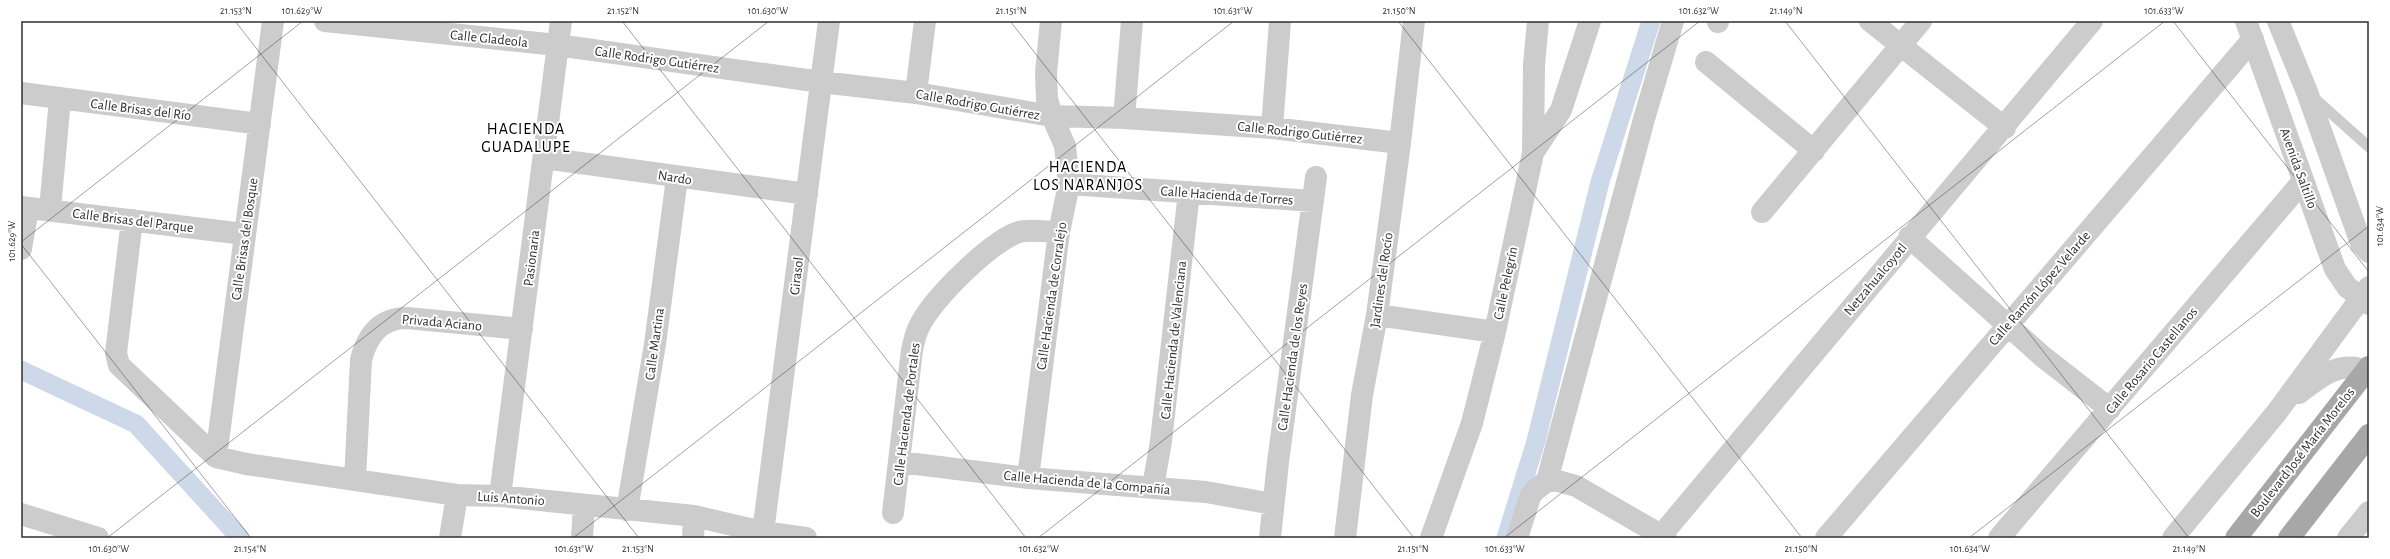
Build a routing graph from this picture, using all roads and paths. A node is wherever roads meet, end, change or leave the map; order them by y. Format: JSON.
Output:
{"nodes":[{"id":1,"x":273,"y":21,"type":"edge"},
{"id":2,"x":325,"y":21,"type":"edge"},
{"id":3,"x":561,"y":21,"type":"edge"},
{"id":4,"x":829,"y":21,"type":"edge"},
{"id":5,"x":925,"y":21,"type":"edge"},
{"id":6,"x":1051,"y":21,"type":"edge"},
{"id":7,"x":1132,"y":21,"type":"edge"},
{"id":8,"x":1280,"y":21,"type":"edge"},
{"id":9,"x":1414,"y":21,"type":"edge"},
{"id":10,"x":1538,"y":21,"type":"edge"},
{"id":11,"x":1590,"y":21,"type":"edge"},
{"id":12,"x":1673,"y":21,"type":"edge"},
{"id":13,"x":1870,"y":21,"type":"edge"},
{"id":14,"x":1921,"y":21,"type":"edge"},
{"id":15,"x":2092,"y":21,"type":"edge"},
{"id":16,"x":2278,"y":21,"type":"edge"},
{"id":17,"x":2249,"y":30,"type":"edge"},
{"id":18,"x":557,"y":45,"type":"junction"},
{"id":19,"x":1901,"y":45,"type":"junction"},
{"id":20,"x":1706,"y":62,"type":"dead end"},
{"id":21,"x":821,"y":82,"type":"junction"},
{"id":22,"x":2307,"y":92,"type":"junction"},
{"id":23,"x":21,"y":93,"type":"edge"},
{"id":24,"x":916,"y":93,"type":"junction"},
{"id":25,"x":60,"y":99,"type":"junction"},
{"id":26,"x":1052,"y":116,"type":"junction"},
{"id":27,"x":1124,"y":118,"type":"junction"},
{"id":28,"x":260,"y":124,"type":"junction"},
{"id":29,"x":1272,"y":128,"type":"junction"},
{"id":30,"x":2005,"y":128,"type":"junction"},
{"id":31,"x":1400,"y":142,"type":"junction"},
{"id":32,"x":2369,"y":147,"type":"edge"},
{"id":33,"x":1814,"y":151,"type":"junction"},
{"id":34,"x":1533,"y":154,"type":"junction"},
{"id":35,"x":544,"y":158,"type":"junction"},
{"id":36,"x":1316,"y":177,"type":"dead end"},
{"id":37,"x":676,"y":178,"type":"junction"},
{"id":38,"x":2336,"y":178,"type":"junction"},
{"id":39,"x":2303,"y":181,"type":"junction"},
{"id":40,"x":1069,"y":184,"type":"junction"},
{"id":41,"x":1189,"y":192,"type":"junction"},
{"id":42,"x":807,"y":194,"type":"junction"},
{"id":43,"x":1313,"y":200,"type":"junction"},
{"id":44,"x":24,"y":208,"type":"edge"},
{"id":45,"x":50,"y":209,"type":"junction"},
{"id":46,"x":1762,"y":212,"type":"dead end"},
{"id":47,"x":132,"y":220,"type":"junction"},
{"id":48,"x":2369,"y":221,"type":"edge"},
{"id":49,"x":1059,"y":232,"type":"junction"},
{"id":50,"x":244,"y":234,"type":"junction"},
{"id":51,"x":1910,"y":237,"type":"junction"},
{"id":52,"x":21,"y":249,"type":"edge"},
{"id":53,"x":2369,"y":252,"type":"edge"},
{"id":54,"x":2366,"y":296,"type":"edge"},
{"id":55,"x":1377,"y":315,"type":"junction"},
{"id":56,"x":2008,"y":324,"type":"junction"},
{"id":57,"x":522,"y":329,"type":"junction"},
{"id":58,"x":1495,"y":332,"type":"junction"},
{"id":59,"x":2369,"y":367,"type":"edge"},
{"id":60,"x":2369,"y":372,"type":"edge"},
{"id":61,"x":2110,"y":409,"type":"junction"},
{"id":62,"x":2277,"y":412,"type":"junction"},
{"id":63,"x":2369,"y":435,"type":"edge"},
{"id":64,"x":216,"y":457,"type":"junction"},
{"id":65,"x":900,"y":462,"type":"junction"},
{"id":66,"x":1028,"y":478,"type":"junction"},
{"id":67,"x":355,"y":480,"type":"junction"},
{"id":68,"x":1547,"y":481,"type":"junction"},
{"id":69,"x":1153,"y":487,"type":"junction"},
{"id":70,"x":457,"y":495,"type":"junction"},
{"id":71,"x":500,"y":496,"type":"junction"},
{"id":72,"x":1274,"y":504,"type":"junction"},
{"id":73,"x":584,"y":505,"type":"junction"},
{"id":74,"x":627,"y":510,"type":"junction"},
{"id":75,"x":2369,"y":512,"type":"edge"},
{"id":76,"x":893,"y":513,"type":"dead end"},
{"id":77,"x":21,"y":514,"type":"edge"},
{"id":78,"x":694,"y":516,"type":"junction"},
{"id":79,"x":764,"y":532,"type":"junction"},
{"id":80,"x":1662,"y":537,"type":"edge"},
{"id":81,"x":98,"y":538,"type":"edge"},
{"id":82,"x":450,"y":538,"type":"edge"},
{"id":83,"x":582,"y":538,"type":"edge"},
{"id":84,"x":693,"y":538,"type":"edge"},
{"id":85,"x":800,"y":538,"type":"edge"},
{"id":86,"x":806,"y":538,"type":"edge"},
{"id":87,"x":1270,"y":538,"type":"edge"},
{"id":88,"x":1345,"y":538,"type":"edge"},
{"id":89,"x":1431,"y":538,"type":"edge"},
{"id":90,"x":1517,"y":538,"type":"edge"},
{"id":91,"x":1826,"y":538,"type":"edge"},
{"id":92,"x":1999,"y":538,"type":"edge"},
{"id":93,"x":2173,"y":538,"type":"edge"},
{"id":94,"x":2236,"y":538,"type":"edge"},
{"id":95,"x":2289,"y":538,"type":"edge"},
{"id":96,"x":2348,"y":538,"type":"edge"}],
"edges":[{"from":1,"to":28,"type":"street","name":"Calle Brisas del Bosque"},
{"from":2,"to":18,"type":"street","name":"Calle Gladeola"},
{"from":3,"to":18,"type":"street","name":"Pasionaria"},
{"from":4,"to":21,"type":"street","name":"Girasol"},
{"from":5,"to":24,"type":"street"},
{"from":6,"to":26,"type":"street","name":"Calle Hacienda de Corralejo"},
{"from":7,"to":27,"type":"street"},
{"from":8,"to":29,"type":"street"},
{"from":9,"to":31,"type":"street","name":"Jardines del Rocío"},
{"from":10,"to":34,"type":"street","name":"Calle Pelegrín"},
{"from":11,"to":34,"type":"street"},
{"from":12,"to":68,"type":"street"},
{"from":13,"to":19,"type":"street"},
{"from":14,"to":19,"type":"street"},
{"from":15,"to":30,"type":"street","name":"Netzahualcoyotl"},
{"from":16,"to":22,"type":"street"},
{"from":17,"to":39,"type":"street","name":"Avenida Saltillo"},
{"from":17,"to":56,"type":"street","name":"Calle Ramón López Velarde"},
{"from":18,"to":21,"type":"street","name":"Calle Rodrigo Gutiérrez"},
{"from":18,"to":35,"type":"street","name":"Pasionaria"},
{"from":19,"to":30,"type":"street"},
{"from":19,"to":33,"type":"street"},
{"from":20,"to":33,"type":"street"},
{"from":21,"to":24,"type":"street","name":"Calle Rodrigo Gutiérrez"},
{"from":21,"to":42,"type":"street","name":"Girasol"},
{"from":22,"to":32,"type":"lane"},
{"from":22,"to":38,"type":"street"},
{"from":23,"to":25,"type":"street","name":"Calle Brisas del Río"},
{"from":24,"to":26,"type":"street","name":"Calle Rodrigo Gutiérrez"},
{"from":25,"to":28,"type":"street","name":"Calle Brisas del Río"},
{"from":25,"to":45,"type":"street"},
{"from":26,"to":27,"type":"street","name":"Calle Rodrigo Gutiérrez"},
{"from":26,"to":40,"type":"street","name":"Calle Hacienda de Corralejo"},
{"from":27,"to":29,"type":"street","name":"Calle Rodrigo Gutiérrez"},
{"from":28,"to":50,"type":"street","name":"Calle Brisas del Bosque"},
{"from":29,"to":31,"type":"street","name":"Calle Rodrigo Gutiérrez"},
{"from":30,"to":51,"type":"street","name":"Netzahualcoyotl"},
{"from":31,"to":55,"type":"street","name":"Jardines del Rocío"},
{"from":33,"to":46,"type":"street"},
{"from":34,"to":58,"type":"street","name":"Calle Pelegrín"},
{"from":35,"to":37,"type":"street","name":"Nardo"},
{"from":35,"to":57,"type":"street","name":"Pasionaria"},
{"from":36,"to":43,"type":"street","name":"Calle Hacienda de los Reyes"},
{"from":37,"to":42,"type":"street","name":"Nardo"},
{"from":37,"to":74,"type":"street","name":"Calle Martina"},
{"from":38,"to":48,"type":"street"},
{"from":38,"to":53,"type":"street"},
{"from":39,"to":54,"type":"street","name":"Avenida Saltillo"},
{"from":39,"to":61,"type":"street","name":"Calle Rosario Castellanos"},
{"from":40,"to":41,"type":"street","name":"Calle Hacienda de Torres"},
{"from":40,"to":49,"type":"street","name":"Calle Hacienda de Corralejo"},
{"from":41,"to":43,"type":"street","name":"Calle Hacienda de Torres"},
{"from":41,"to":69,"type":"street","name":"Calle Hacienda de Valenciana"},
{"from":42,"to":79,"type":"street","name":"Girasol"},
{"from":43,"to":72,"type":"street","name":"Calle Hacienda de los Reyes"},
{"from":44,"to":45,"type":"street","name":"Calle Brisas del Parque"},
{"from":44,"to":52,"type":"street"},
{"from":45,"to":47,"type":"street","name":"Calle Brisas del Parque"},
{"from":47,"to":50,"type":"street","name":"Calle Brisas del Parque"},
{"from":47,"to":64,"type":"street"},
{"from":49,"to":65,"type":"street","name":"Calle Hacienda de Portales"},
{"from":49,"to":66,"type":"street","name":"Calle Hacienda de Corralejo"},
{"from":50,"to":64,"type":"street","name":"Calle Brisas del Bosque"},
{"from":51,"to":56,"type":"street"},
{"from":51,"to":80,"type":"street","name":"Netzahualcoyotl"},
{"from":54,"to":62,"type":"street"},
{"from":55,"to":58,"type":"street"},
{"from":55,"to":88,"type":"street","name":"Jardines del Rocío"},
{"from":56,"to":61,"type":"street"},
{"from":56,"to":91,"type":"street","name":"Calle Ramón López Velarde"},
{"from":57,"to":67,"type":"street","name":"Privada Aciano"},
{"from":57,"to":71,"type":"street","name":"Pasionaria"},
{"from":58,"to":89,"type":"street","name":"Calle Pelegrín"},
{"from":59,"to":94,"type":"main road","name":"Boulevard José María Morelos"},
{"from":60,"to":62,"type":"street"},
{"from":61,"to":92,"type":"street","name":"Calle Rosario Castellanos"},
{"from":62,"to":93,"type":"street"},
{"from":63,"to":95,"type":"main road"},
{"from":64,"to":67,"type":"street","name":"Luis Antonio"},
{"from":65,"to":66,"type":"street","name":"Calle Hacienda de la Compañía"},
{"from":65,"to":76,"type":"street","name":"Calle Hacienda de Portales"},
{"from":66,"to":69,"type":"street","name":"Calle Hacienda de la Compañía"},
{"from":67,"to":70,"type":"street","name":"Luis Antonio"},
{"from":68,"to":80,"type":"street"},
{"from":68,"to":90,"type":"street"},
{"from":69,"to":72,"type":"street","name":"Calle Hacienda de la Compañía"},
{"from":70,"to":71,"type":"street","name":"Luis Antonio"},
{"from":70,"to":82,"type":"street"},
{"from":71,"to":73,"type":"street","name":"Luis Antonio"},
{"from":72,"to":87,"type":"street","name":"Calle Hacienda de los Reyes"},
{"from":73,"to":74,"type":"street","name":"Luis Antonio"},
{"from":73,"to":83,"type":"street"},
{"from":74,"to":78,"type":"street","name":"Luis Antonio"},
{"from":75,"to":96,"type":"street"},
{"from":77,"to":81,"type":"street"},
{"from":78,"to":79,"type":"street","name":"Luis Antonio"},
{"from":78,"to":84,"type":"street"},
{"from":79,"to":85,"type":"street","name":"Luis Antonio"},
{"from":85,"to":86,"type":"street","name":"Luis Antonio"}]}
